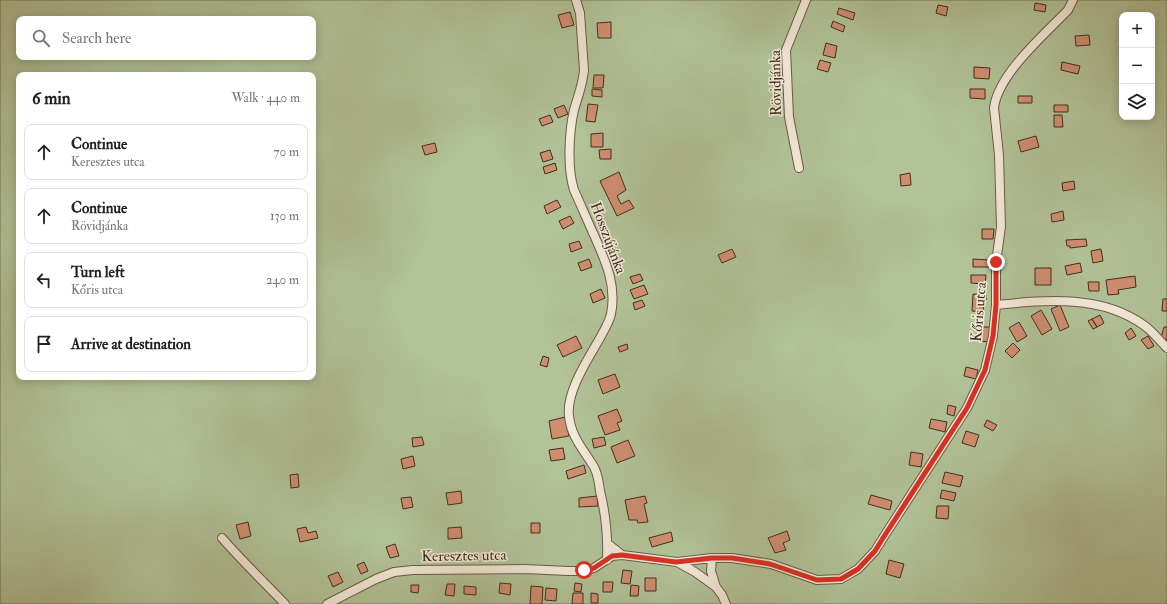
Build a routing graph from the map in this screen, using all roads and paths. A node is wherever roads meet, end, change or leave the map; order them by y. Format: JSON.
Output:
{"nodes":[{"id":1,"x":576,"y":0,"type":"edge"},
{"id":2,"x":806,"y":0,"type":"edge"},
{"id":3,"x":1073,"y":0,"type":"edge"},
{"id":4,"x":800,"y":168,"type":"dead end"},
{"id":5,"x":996,"y":305,"type":"junction"},
{"id":6,"x":1167,"y":348,"type":"edge"},
{"id":7,"x":222,"y":538,"type":"dead end"},
{"id":8,"x":608,"y":544,"type":"junction"},
{"id":9,"x":622,"y":555,"type":"junction"},
{"id":10,"x":712,"y":558,"type":"junction"},
{"id":11,"x":607,"y":560,"type":"junction"},
{"id":12,"x":676,"y":562,"type":"junction"},
{"id":13,"x":716,"y":587,"type":"junction"},
{"id":14,"x":284,"y":604,"type":"edge"},
{"id":15,"x":327,"y":604,"type":"edge"},
{"id":16,"x":726,"y":604,"type":"edge"}],
"edges":[{"from":1,"to":8,"type":"street","name":"Hosszújánka"},
{"from":2,"to":4,"type":"street","name":"Rövidjánka"},
{"from":3,"to":5,"type":"street","name":"Kőris utca"},
{"from":5,"to":6,"type":"street"},
{"from":5,"to":10,"type":"street","name":"Kőris utca"},
{"from":7,"to":14,"type":"street"},
{"from":8,"to":9,"type":"street"},
{"from":8,"to":11,"type":"street"},
{"from":9,"to":11,"type":"street","name":"Keresztes utca"},
{"from":9,"to":12,"type":"street","name":"Keresztes utca"},
{"from":10,"to":12,"type":"street"},
{"from":10,"to":13,"type":"street"},
{"from":11,"to":15,"type":"street","name":"Keresztes utca"},
{"from":12,"to":13,"type":"street","name":"Keresztes utca"},
{"from":13,"to":16,"type":"street","name":"Keresztes utca"}]}
